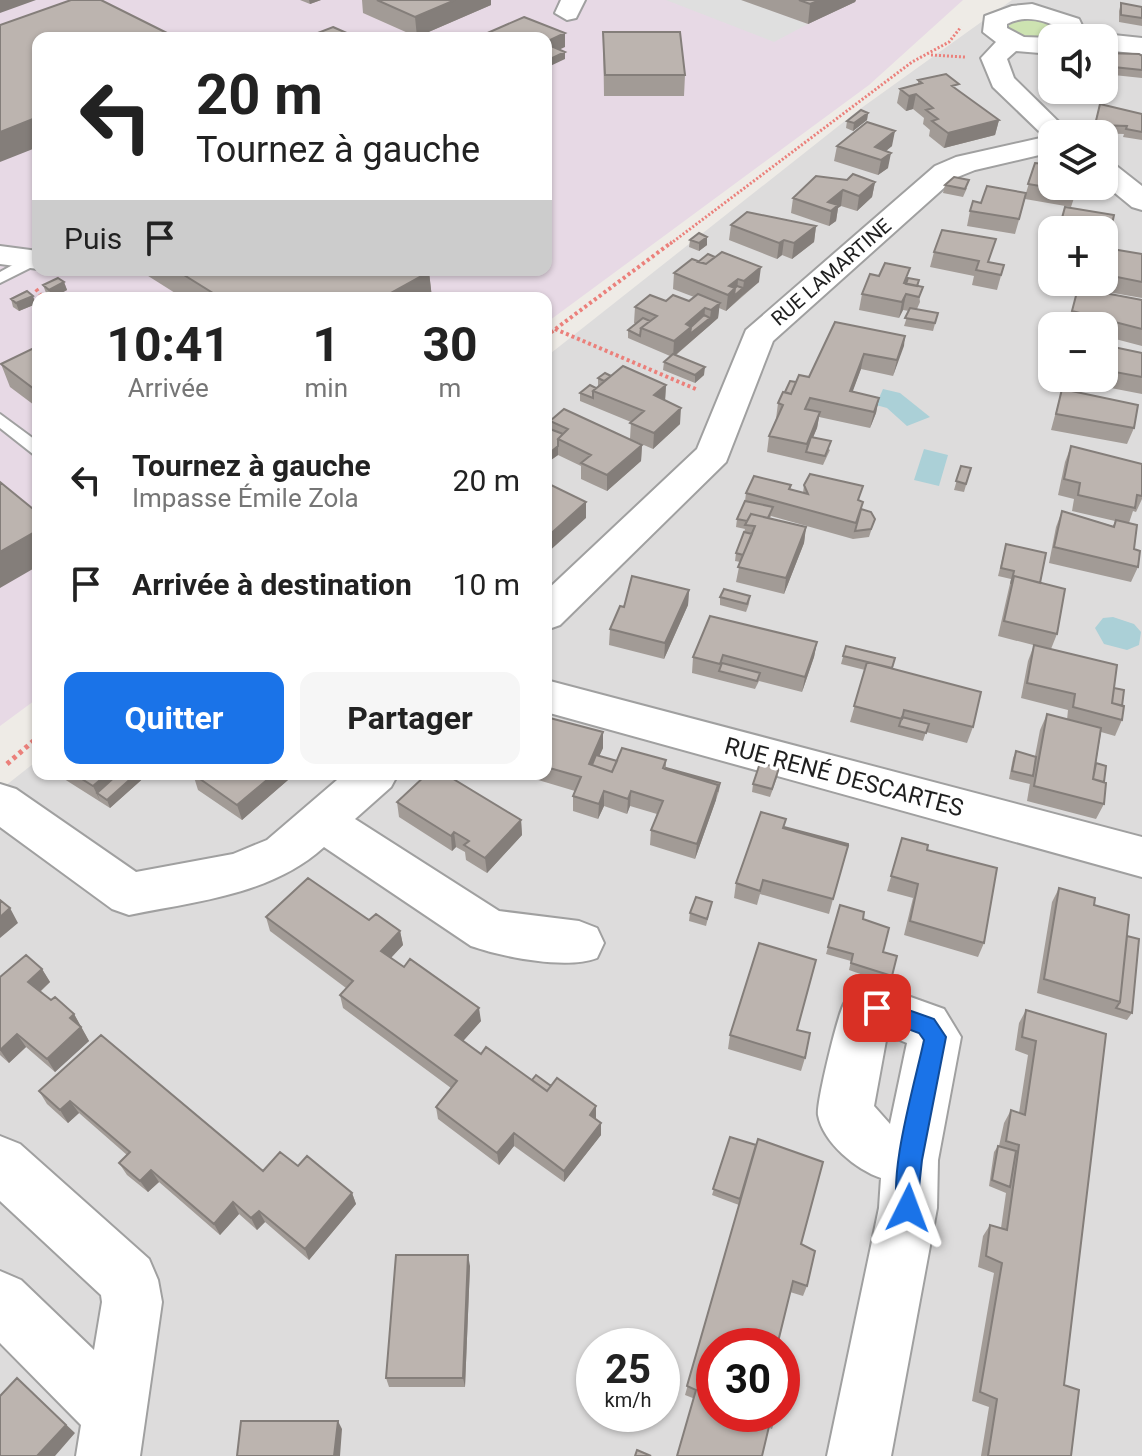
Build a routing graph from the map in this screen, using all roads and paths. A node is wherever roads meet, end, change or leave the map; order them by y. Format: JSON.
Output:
{"nodes":[{"id":1,"x":1045,"y":6,"type":"edge"},
{"id":2,"x":965,"y":21,"type":"dead end"},
{"id":3,"x":1070,"y":24,"type":"edge"},
{"id":4,"x":1011,"y":41,"type":"junction"},
{"id":5,"x":1038,"y":41,"type":"edge"},
{"id":6,"x":1118,"y":43,"type":"edge"},
{"id":7,"x":1142,"y":46,"type":"edge"},
{"id":8,"x":1042,"y":120,"type":"edge"},
{"id":9,"x":1038,"y":147,"type":"edge"},
{"id":10,"x":1118,"y":162,"type":"edge"},
{"id":11,"x":1142,"y":166,"type":"edge"},
{"id":12,"x":1118,"y":181,"type":"edge"},
{"id":13,"x":1142,"y":201,"type":"edge"},
{"id":14,"x":0,"y":255,"type":"edge"},
{"id":15,"x":32,"y":259,"type":"edge"},
{"id":16,"x":32,"y":262,"type":"edge"},
{"id":17,"x":0,"y":278,"type":"edge"},
{"id":18,"x":555,"y":329,"type":"junction"},
{"id":19,"x":552,"y":331,"type":"edge"},
{"id":20,"x":732,"y":405,"type":"junction"},
{"id":21,"x":0,"y":419,"type":"edge"},
{"id":22,"x":32,"y":447,"type":"edge"},
{"id":23,"x":552,"y":609,"type":"edge"},
{"id":24,"x":552,"y":698,"type":"edge"},
{"id":25,"x":32,"y":742,"type":"edge"},
{"id":26,"x":0,"y":770,"type":"edge"},
{"id":27,"x":368,"y":780,"type":"edge"},
{"id":28,"x":0,"y":802,"type":"edge"},
{"id":29,"x":323,"y":822,"type":"junction"},
{"id":30,"x":1142,"y":857,"type":"edge"},
{"id":31,"x":579,"y":943,"type":"dead end"},
{"id":32,"x":910,"y":1160,"type":"dead end"},
{"id":33,"x":0,"y":1163,"type":"edge"},
{"id":34,"x":0,"y":1301,"type":"edge"},
{"id":35,"x":112,"y":1435,"type":"edge"},
{"id":36,"x":859,"y":1456,"type":"edge"}],
"edges":[{"from":1,"to":3,"type":"street"},
{"from":1,"to":4,"type":"street"},
{"from":2,"to":18,"type":"path"},
{"from":4,"to":5,"type":"street"},
{"from":4,"to":8,"type":"street"},
{"from":6,"to":7,"type":"street"},
{"from":9,"to":20,"type":"street","name":"RUE LAMARTINE"},
{"from":10,"to":11,"type":"street"},
{"from":12,"to":13,"type":"street"},
{"from":14,"to":15,"type":"street"},
{"from":16,"to":17,"type":"lane"},
{"from":18,"to":19,"type":"path"},
{"from":18,"to":20,"type":"path"},
{"from":20,"to":23,"type":"street","name":"RUE LAMARTINE"},
{"from":21,"to":22,"type":"lane"},
{"from":24,"to":30,"type":"street","name":"RUE RENÉ DESCARTES"},
{"from":25,"to":26,"type":"path"},
{"from":27,"to":29,"type":"street"},
{"from":28,"to":29,"type":"street"},
{"from":29,"to":31,"type":"street"},
{"from":32,"to":36,"type":"street"},
{"from":33,"to":35,"type":"street"},
{"from":34,"to":35,"type":"street"}]}
